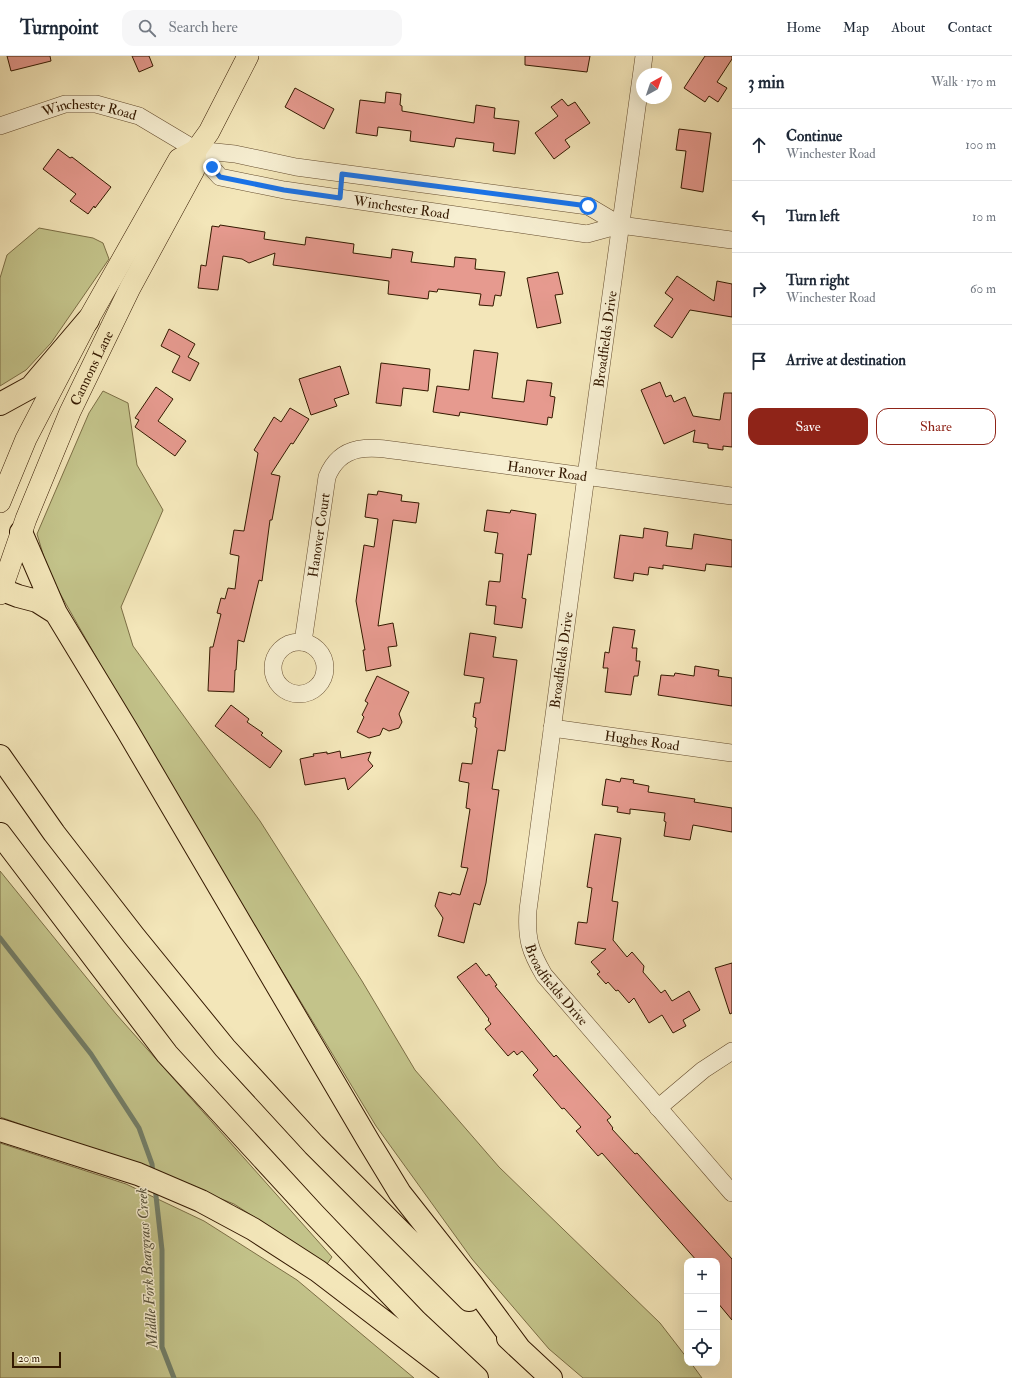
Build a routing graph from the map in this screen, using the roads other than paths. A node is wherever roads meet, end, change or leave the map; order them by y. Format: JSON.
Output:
{"nodes":[{"id":1,"x":248,"y":56,"type":"edge"},
{"id":2,"x":644,"y":56,"type":"edge"},
{"id":3,"x":0,"y":126,"type":"edge"},
{"id":4,"x":196,"y":150,"type":"junction"},
{"id":5,"x":342,"y":174,"type":"junction"},
{"id":6,"x":459,"y":189,"type":"junction"},
{"id":7,"x":340,"y":198,"type":"junction"},
{"id":8,"x":457,"y":214,"type":"junction"},
{"id":9,"x":620,"y":225,"type":"junction"},
{"id":10,"x":732,"y":240,"type":"edge"},
{"id":11,"x":89,"y":318,"type":"junction"},
{"id":12,"x":111,"y":326,"type":"junction"},
{"id":13,"x":0,"y":404,"type":"edge"},
{"id":14,"x":364,"y":449,"type":"joint"},
{"id":15,"x":586,"y":476,"type":"junction"},
{"id":16,"x":732,"y":496,"type":"edge"},
{"id":17,"x":0,"y":502,"type":"edge"},
{"id":18,"x":21,"y":532,"type":"junction"},
{"id":19,"x":0,"y":591,"type":"edge"},
{"id":20,"x":56,"y":613,"type":"junction"},
{"id":21,"x":303,"y":642,"type":"dead end"},
{"id":22,"x":552,"y":728,"type":"junction"},
{"id":23,"x":732,"y":753,"type":"edge"},
{"id":24,"x":0,"y":756,"type":"edge"},
{"id":25,"x":0,"y":834,"type":"edge"},
{"id":26,"x":732,"y":1052,"type":"edge"},
{"id":27,"x":658,"y":1108,"type":"junction"},
{"id":28,"x":0,"y":1130,"type":"edge"},
{"id":29,"x":732,"y":1193,"type":"edge"},
{"id":30,"x":519,"y":1348,"type":"junction"},
{"id":31,"x":458,"y":1378,"type":"edge"},
{"id":32,"x":477,"y":1378,"type":"edge"},
{"id":33,"x":551,"y":1378,"type":"edge"}],
"edges":[{"from":1,"to":4,"type":"main road","name":"Cannons Lane"},
{"from":2,"to":9,"type":"street","name":"Broadfields Drive"},
{"from":3,"to":4,"type":"street","name":"Winchester Road"},
{"from":4,"to":5,"type":"street","name":"Winchester Road"},
{"from":4,"to":7,"type":"street","name":"Winchester Road"},
{"from":4,"to":11,"type":"main road","name":"Cannons Lane"},
{"from":4,"to":12,"type":"main road","name":"Cannons Lane"},
{"from":5,"to":6,"type":"street","name":"Winchester Road"},
{"from":5,"to":7,"type":"street"},
{"from":6,"to":8,"type":"street"},
{"from":6,"to":9,"type":"street","name":"Winchester Road"},
{"from":7,"to":8,"type":"street","name":"Winchester Road"},
{"from":8,"to":9,"type":"street","name":"Winchester Road"},
{"from":9,"to":10,"type":"street","name":"Winchester Road"},
{"from":9,"to":15,"type":"street","name":"Broadfields Drive"},
{"from":11,"to":12,"type":"main road"},
{"from":11,"to":13,"type":"highway"},
{"from":11,"to":17,"type":"main road","name":"Cannons Lane"},
{"from":12,"to":18,"type":"main road","name":"Cannons Lane"},
{"from":14,"to":15,"type":"street","name":"Hanover Road"},
{"from":14,"to":21,"type":"street","name":"Hanover Court"},
{"from":15,"to":16,"type":"street","name":"Hanover Road"},
{"from":15,"to":22,"type":"street","name":"Broadfields Drive"},
{"from":18,"to":19,"type":"main road","name":"Cannons Lane"},
{"from":18,"to":20,"type":"highway"},
{"from":19,"to":20,"type":"highway"},
{"from":20,"to":30,"type":"highway"},
{"from":22,"to":23,"type":"street","name":"Hughes Road"},
{"from":22,"to":27,"type":"street","name":"Broadfields Drive"},
{"from":24,"to":30,"type":"highway"},
{"from":25,"to":32,"type":"highway"},
{"from":26,"to":27,"type":"street"},
{"from":27,"to":29,"type":"street","name":"Broadfields Drive"},
{"from":28,"to":31,"type":"highway"},
{"from":30,"to":33,"type":"highway"}]}
